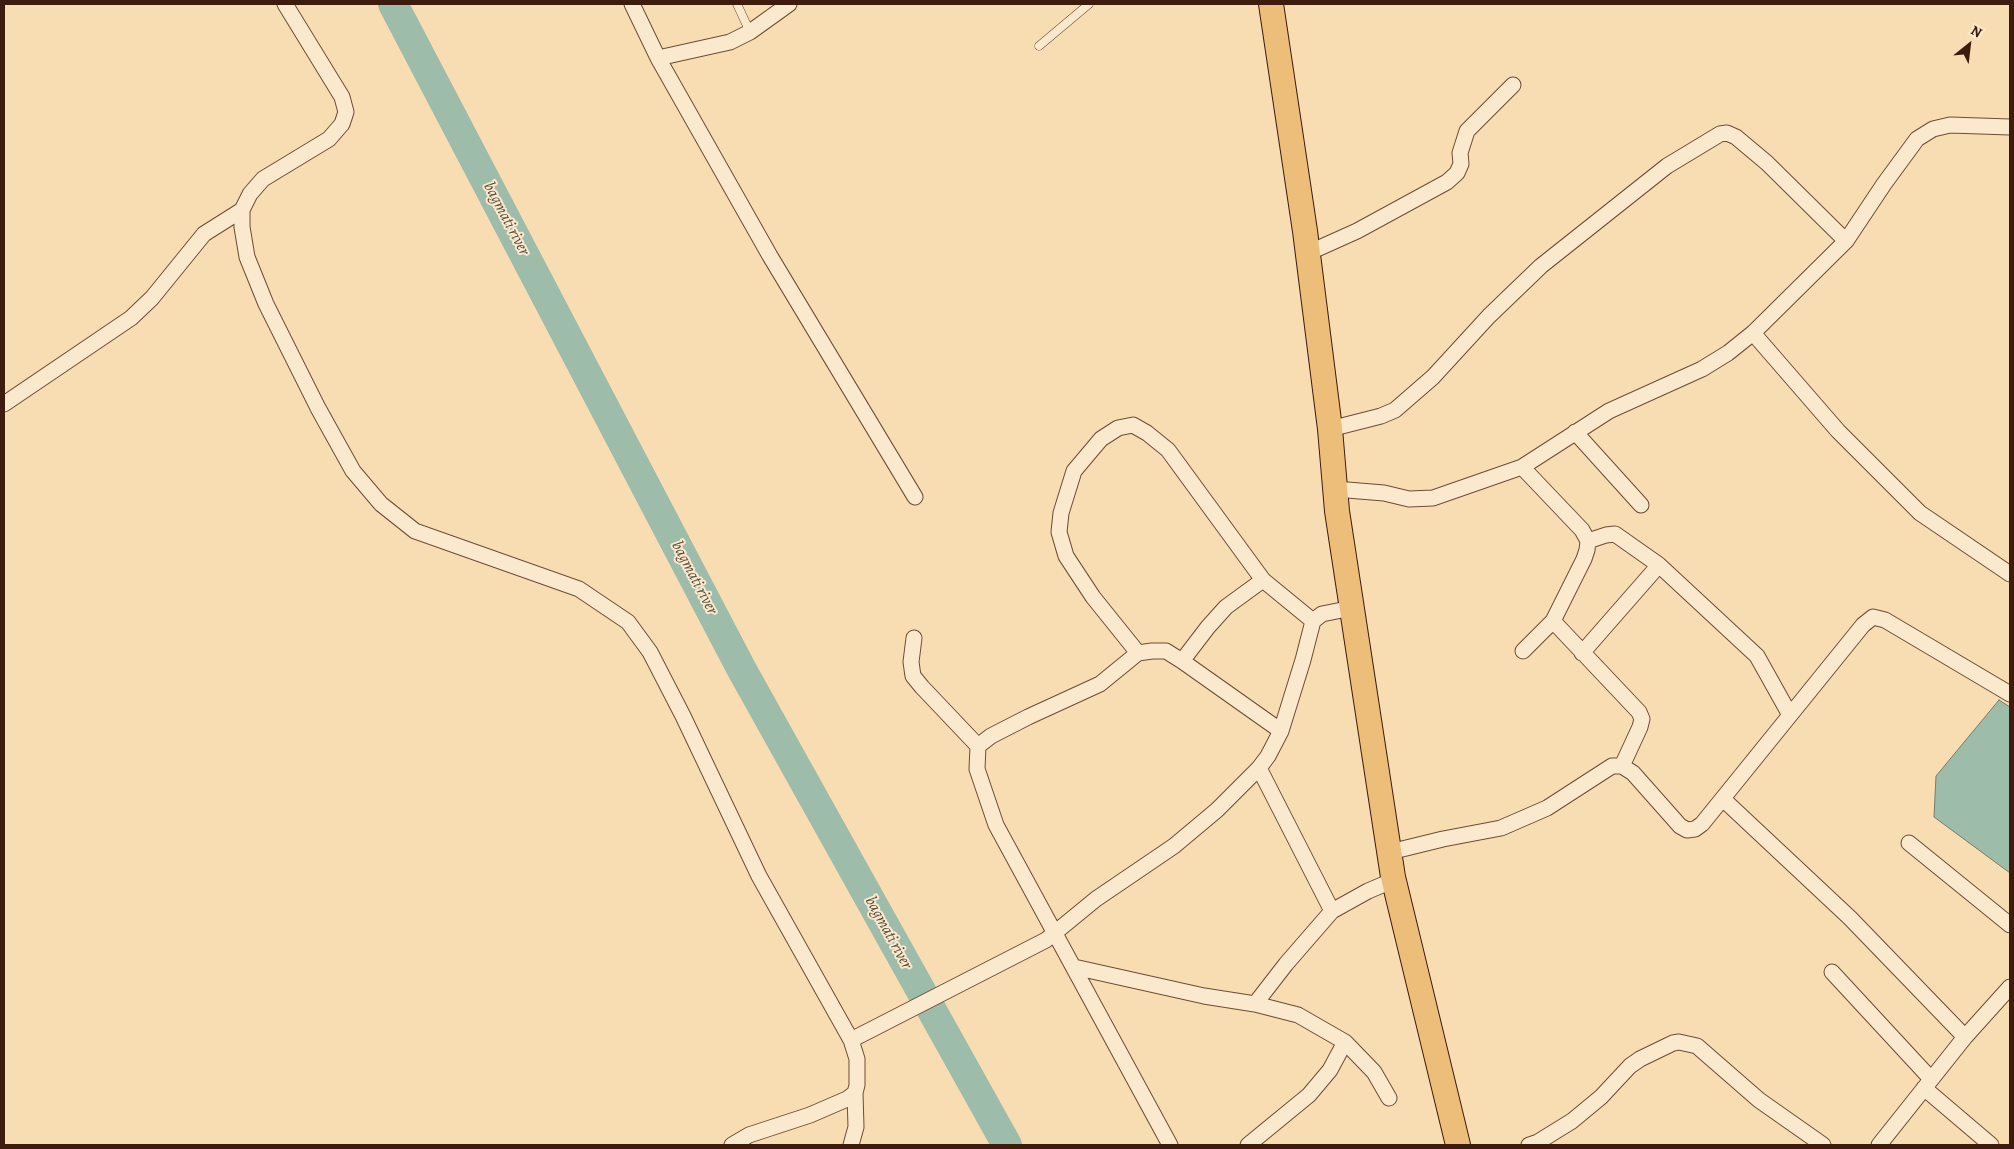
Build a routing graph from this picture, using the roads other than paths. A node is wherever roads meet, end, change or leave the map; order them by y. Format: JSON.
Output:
{"nodes":[{"id":1,"x":285,"y":4,"type":"edge"},
{"id":2,"x":632,"y":4,"type":"edge"},
{"id":3,"x":737,"y":4,"type":"edge"},
{"id":4,"x":789,"y":4,"type":"edge"},
{"id":5,"x":1089,"y":4,"type":"edge"},
{"id":6,"x":1271,"y":4,"type":"edge"},
{"id":7,"x":750,"y":32,"type":"junction"},
{"id":8,"x":1039,"y":46,"type":"dead end"},
{"id":9,"x":658,"y":58,"type":"junction"},
{"id":10,"x":1513,"y":85,"type":"dead end"},
{"id":11,"x":2010,"y":127,"type":"edge"},
{"id":12,"x":242,"y":210,"type":"junction"},
{"id":13,"x":1846,"y":241,"type":"junction"},
{"id":14,"x":1308,"y":253,"type":"junction"},
{"id":15,"x":1753,"y":332,"type":"junction"},
{"id":16,"x":4,"y":404,"type":"edge"},
{"id":17,"x":1330,"y":429,"type":"junction"},
{"id":18,"x":1575,"y":432,"type":"junction"},
{"id":19,"x":1522,"y":468,"type":"junction"},
{"id":20,"x":1336,"y":489,"type":"junction"},
{"id":21,"x":915,"y":497,"type":"dead end"},
{"id":22,"x":1641,"y":504,"type":"dead end"},
{"id":23,"x":1588,"y":541,"type":"junction"},
{"id":24,"x":1659,"y":564,"type":"junction"},
{"id":25,"x":2010,"y":574,"type":"edge"},
{"id":26,"x":1263,"y":580,"type":"junction"},
{"id":27,"x":1352,"y":608,"type":"junction"},
{"id":28,"x":1313,"y":621,"type":"junction"},
{"id":29,"x":1553,"y":621,"type":"junction"},
{"id":30,"x":914,"y":638,"type":"dead end"},
{"id":31,"x":1523,"y":651,"type":"dead end"},
{"id":32,"x":1138,"y":653,"type":"junction"},
{"id":33,"x":1582,"y":653,"type":"junction"},
{"id":34,"x":1182,"y":661,"type":"junction"},
{"id":35,"x":2010,"y":694,"type":"edge"},
{"id":36,"x":1790,"y":716,"type":"junction"},
{"id":37,"x":1281,"y":731,"type":"junction"},
{"id":38,"x":978,"y":746,"type":"junction"},
{"id":39,"x":1622,"y":766,"type":"junction"},
{"id":40,"x":1259,"y":768,"type":"junction"},
{"id":41,"x":1723,"y":799,"type":"junction"},
{"id":42,"x":1909,"y":843,"type":"dead end"},
{"id":43,"x":1390,"y":852,"type":"junction"},
{"id":44,"x":1394,"y":880,"type":"junction"},
{"id":45,"x":1332,"y":911,"type":"junction"},
{"id":46,"x":2010,"y":925,"type":"edge"},
{"id":47,"x":1051,"y":936,"type":"junction"},
{"id":48,"x":1074,"y":967,"type":"junction"},
{"id":49,"x":1832,"y":972,"type":"dead end"},
{"id":50,"x":2010,"y":987,"type":"edge"},
{"id":51,"x":1255,"y":1004,"type":"junction"},
{"id":52,"x":1965,"y":1037,"type":"junction"},
{"id":53,"x":851,"y":1040,"type":"junction"},
{"id":54,"x":1345,"y":1042,"type":"junction"},
{"id":55,"x":1928,"y":1083,"type":"junction"},
{"id":56,"x":855,"y":1093,"type":"junction"},
{"id":57,"x":1389,"y":1098,"type":"dead end"},
{"id":58,"x":732,"y":1145,"type":"edge"},
{"id":59,"x":851,"y":1145,"type":"edge"},
{"id":60,"x":1170,"y":1145,"type":"edge"},
{"id":61,"x":1248,"y":1145,"type":"edge"},
{"id":62,"x":1458,"y":1145,"type":"edge"},
{"id":63,"x":1529,"y":1145,"type":"edge"},
{"id":64,"x":1823,"y":1145,"type":"edge"},
{"id":65,"x":1879,"y":1145,"type":"edge"},
{"id":66,"x":1991,"y":1145,"type":"edge"}],
"edges":[{"from":1,"to":12,"type":"street"},
{"from":2,"to":9,"type":"street"},
{"from":3,"to":7,"type":"lane"},
{"from":4,"to":7,"type":"street"},
{"from":5,"to":8,"type":"lane"},
{"from":6,"to":14,"type":"main road"},
{"from":7,"to":9,"type":"street"},
{"from":9,"to":21,"type":"street"},
{"from":10,"to":14,"type":"street"},
{"from":11,"to":13,"type":"street"},
{"from":12,"to":16,"type":"street"},
{"from":12,"to":53,"type":"street"},
{"from":13,"to":15,"type":"street"},
{"from":13,"to":17,"type":"street"},
{"from":14,"to":17,"type":"main road"},
{"from":15,"to":18,"type":"street"},
{"from":15,"to":25,"type":"street"},
{"from":17,"to":20,"type":"main road"},
{"from":18,"to":19,"type":"street"},
{"from":18,"to":22,"type":"street"},
{"from":19,"to":20,"type":"street"},
{"from":19,"to":23,"type":"street"},
{"from":20,"to":27,"type":"main road"},
{"from":23,"to":24,"type":"street"},
{"from":23,"to":29,"type":"street"},
{"from":24,"to":33,"type":"street"},
{"from":24,"to":36,"type":"street"},
{"from":26,"to":28,"type":"street"},
{"from":26,"to":32,"type":"street"},
{"from":26,"to":34,"type":"street"},
{"from":27,"to":28,"type":"street"},
{"from":27,"to":43,"type":"main road"},
{"from":28,"to":37,"type":"street"},
{"from":29,"to":31,"type":"street"},
{"from":29,"to":33,"type":"street"},
{"from":30,"to":38,"type":"street"},
{"from":32,"to":34,"type":"street"},
{"from":32,"to":38,"type":"street"},
{"from":33,"to":39,"type":"street"},
{"from":34,"to":37,"type":"street"},
{"from":35,"to":36,"type":"street"},
{"from":36,"to":41,"type":"street"},
{"from":37,"to":40,"type":"street"},
{"from":38,"to":47,"type":"street"},
{"from":39,"to":41,"type":"street"},
{"from":39,"to":43,"type":"street"},
{"from":40,"to":45,"type":"street"},
{"from":40,"to":47,"type":"street"},
{"from":41,"to":52,"type":"street"},
{"from":42,"to":46,"type":"street"},
{"from":43,"to":44,"type":"main road"},
{"from":44,"to":45,"type":"street"},
{"from":44,"to":62,"type":"main road"},
{"from":45,"to":51,"type":"street"},
{"from":47,"to":48,"type":"street"},
{"from":47,"to":53,"type":"street"},
{"from":48,"to":51,"type":"street"},
{"from":48,"to":60,"type":"street"},
{"from":49,"to":55,"type":"street"},
{"from":50,"to":52,"type":"street"},
{"from":51,"to":54,"type":"street"},
{"from":52,"to":55,"type":"street"},
{"from":53,"to":56,"type":"street"},
{"from":54,"to":57,"type":"street"},
{"from":54,"to":61,"type":"street"},
{"from":55,"to":65,"type":"street"},
{"from":55,"to":66,"type":"street"},
{"from":56,"to":58,"type":"street"},
{"from":56,"to":59,"type":"street"},
{"from":63,"to":64,"type":"street"}]}
